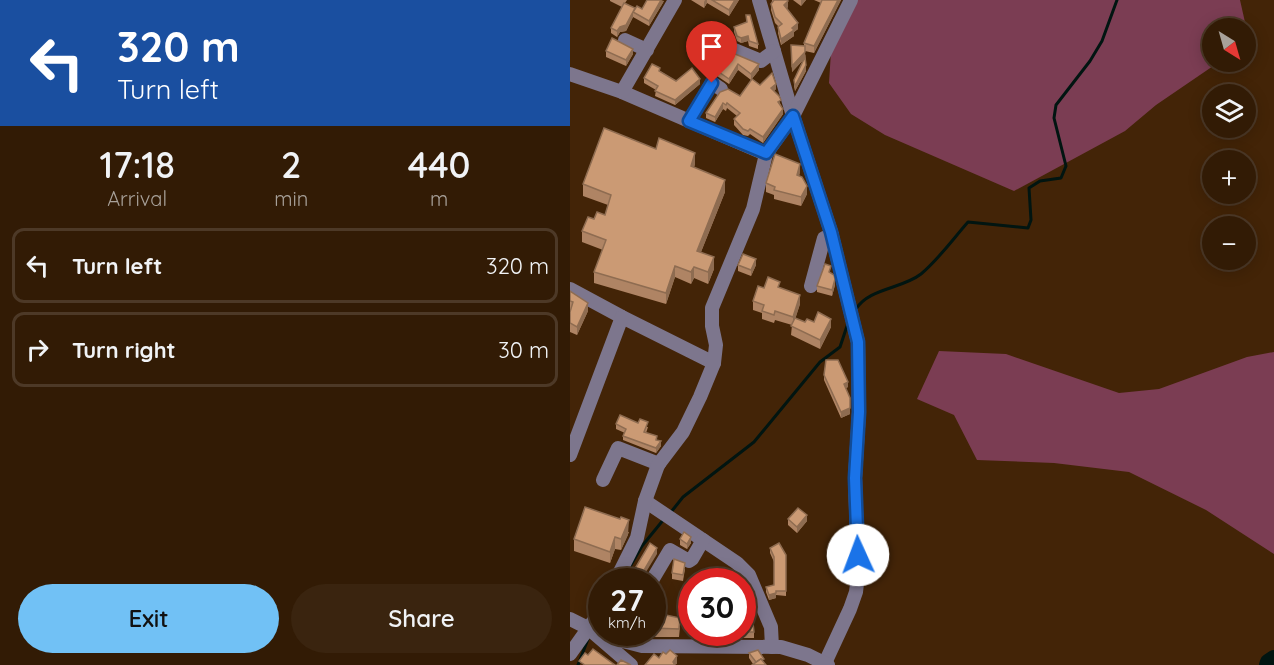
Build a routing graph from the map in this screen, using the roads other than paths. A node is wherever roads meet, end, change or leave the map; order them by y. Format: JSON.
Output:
{"nodes":[{"id":1,"x":675,"y":0,"type":"edge"},
{"id":2,"x":759,"y":0,"type":"edge"},
{"id":3,"x":851,"y":0,"type":"edge"},
{"id":4,"x":625,"y":40,"type":"dead end"},
{"id":5,"x":727,"y":47,"type":"dead end"},
{"id":6,"x":647,"y":50,"type":"junction"},
{"id":7,"x":774,"y":51,"type":"junction"},
{"id":8,"x":570,"y":74,"type":"edge"},
{"id":9,"x":722,"y":89,"type":"edge"},
{"id":10,"x":622,"y":92,"type":"junction"},
{"id":11,"x":793,"y":116,"type":"junction"},
{"id":12,"x":689,"y":121,"type":"junction"},
{"id":13,"x":766,"y":153,"type":"junction"},
{"id":14,"x":832,"y":235,"type":"junction"},
{"id":15,"x":811,"y":286,"type":"dead end"},
{"id":16,"x":570,"y":289,"type":"edge"},
{"id":17,"x":622,"y":317,"type":"junction"},
{"id":18,"x":714,"y":363,"type":"junction"},
{"id":19,"x":570,"y":456,"type":"edge"},
{"id":20,"x":659,"y":464,"type":"junction"},
{"id":21,"x":603,"y":480,"type":"dead end"},
{"id":22,"x":645,"y":501,"type":"junction"},
{"id":23,"x":703,"y":540,"type":"junction"},
{"id":24,"x":622,"y":568,"type":"edge"},
{"id":25,"x":659,"y":568,"type":"edge"},
{"id":26,"x":570,"y":619,"type":"edge"},
{"id":27,"x":588,"y":629,"type":"edge"},
{"id":28,"x":588,"y":635,"type":"edge"},
{"id":29,"x":609,"y":646,"type":"edge"},
{"id":30,"x":642,"y":646,"type":"edge"},
{"id":31,"x":772,"y":647,"type":"junction"},
{"id":32,"x":570,"y":654,"type":"edge"},
{"id":33,"x":827,"y":664,"type":"edge"},
{"id":34,"x":631,"y":665,"type":"edge"}],
"edges":[{"from":1,"to":6,"type":"street"},
{"from":2,"to":7,"type":"street"},
{"from":3,"to":11,"type":"street"},
{"from":4,"to":6,"type":"street"},
{"from":5,"to":7,"type":"street"},
{"from":6,"to":10,"type":"street"},
{"from":7,"to":11,"type":"street"},
{"from":8,"to":10,"type":"street"},
{"from":9,"to":12,"type":"street"},
{"from":10,"to":12,"type":"street"},
{"from":11,"to":13,"type":"street"},
{"from":11,"to":14,"type":"street"},
{"from":12,"to":13,"type":"street"},
{"from":13,"to":18,"type":"street"},
{"from":14,"to":15,"type":"street"},
{"from":14,"to":33,"type":"street"},
{"from":16,"to":17,"type":"street"},
{"from":17,"to":18,"type":"street"},
{"from":17,"to":19,"type":"street"},
{"from":18,"to":20,"type":"street"},
{"from":20,"to":21,"type":"street"},
{"from":20,"to":22,"type":"street"},
{"from":22,"to":23,"type":"street"},
{"from":22,"to":24,"type":"street"},
{"from":23,"to":25,"type":"street"},
{"from":23,"to":31,"type":"street"},
{"from":26,"to":27,"type":"street"},
{"from":28,"to":32,"type":"street"},
{"from":29,"to":34,"type":"street"},
{"from":30,"to":31,"type":"street"},
{"from":31,"to":33,"type":"street"}]}
